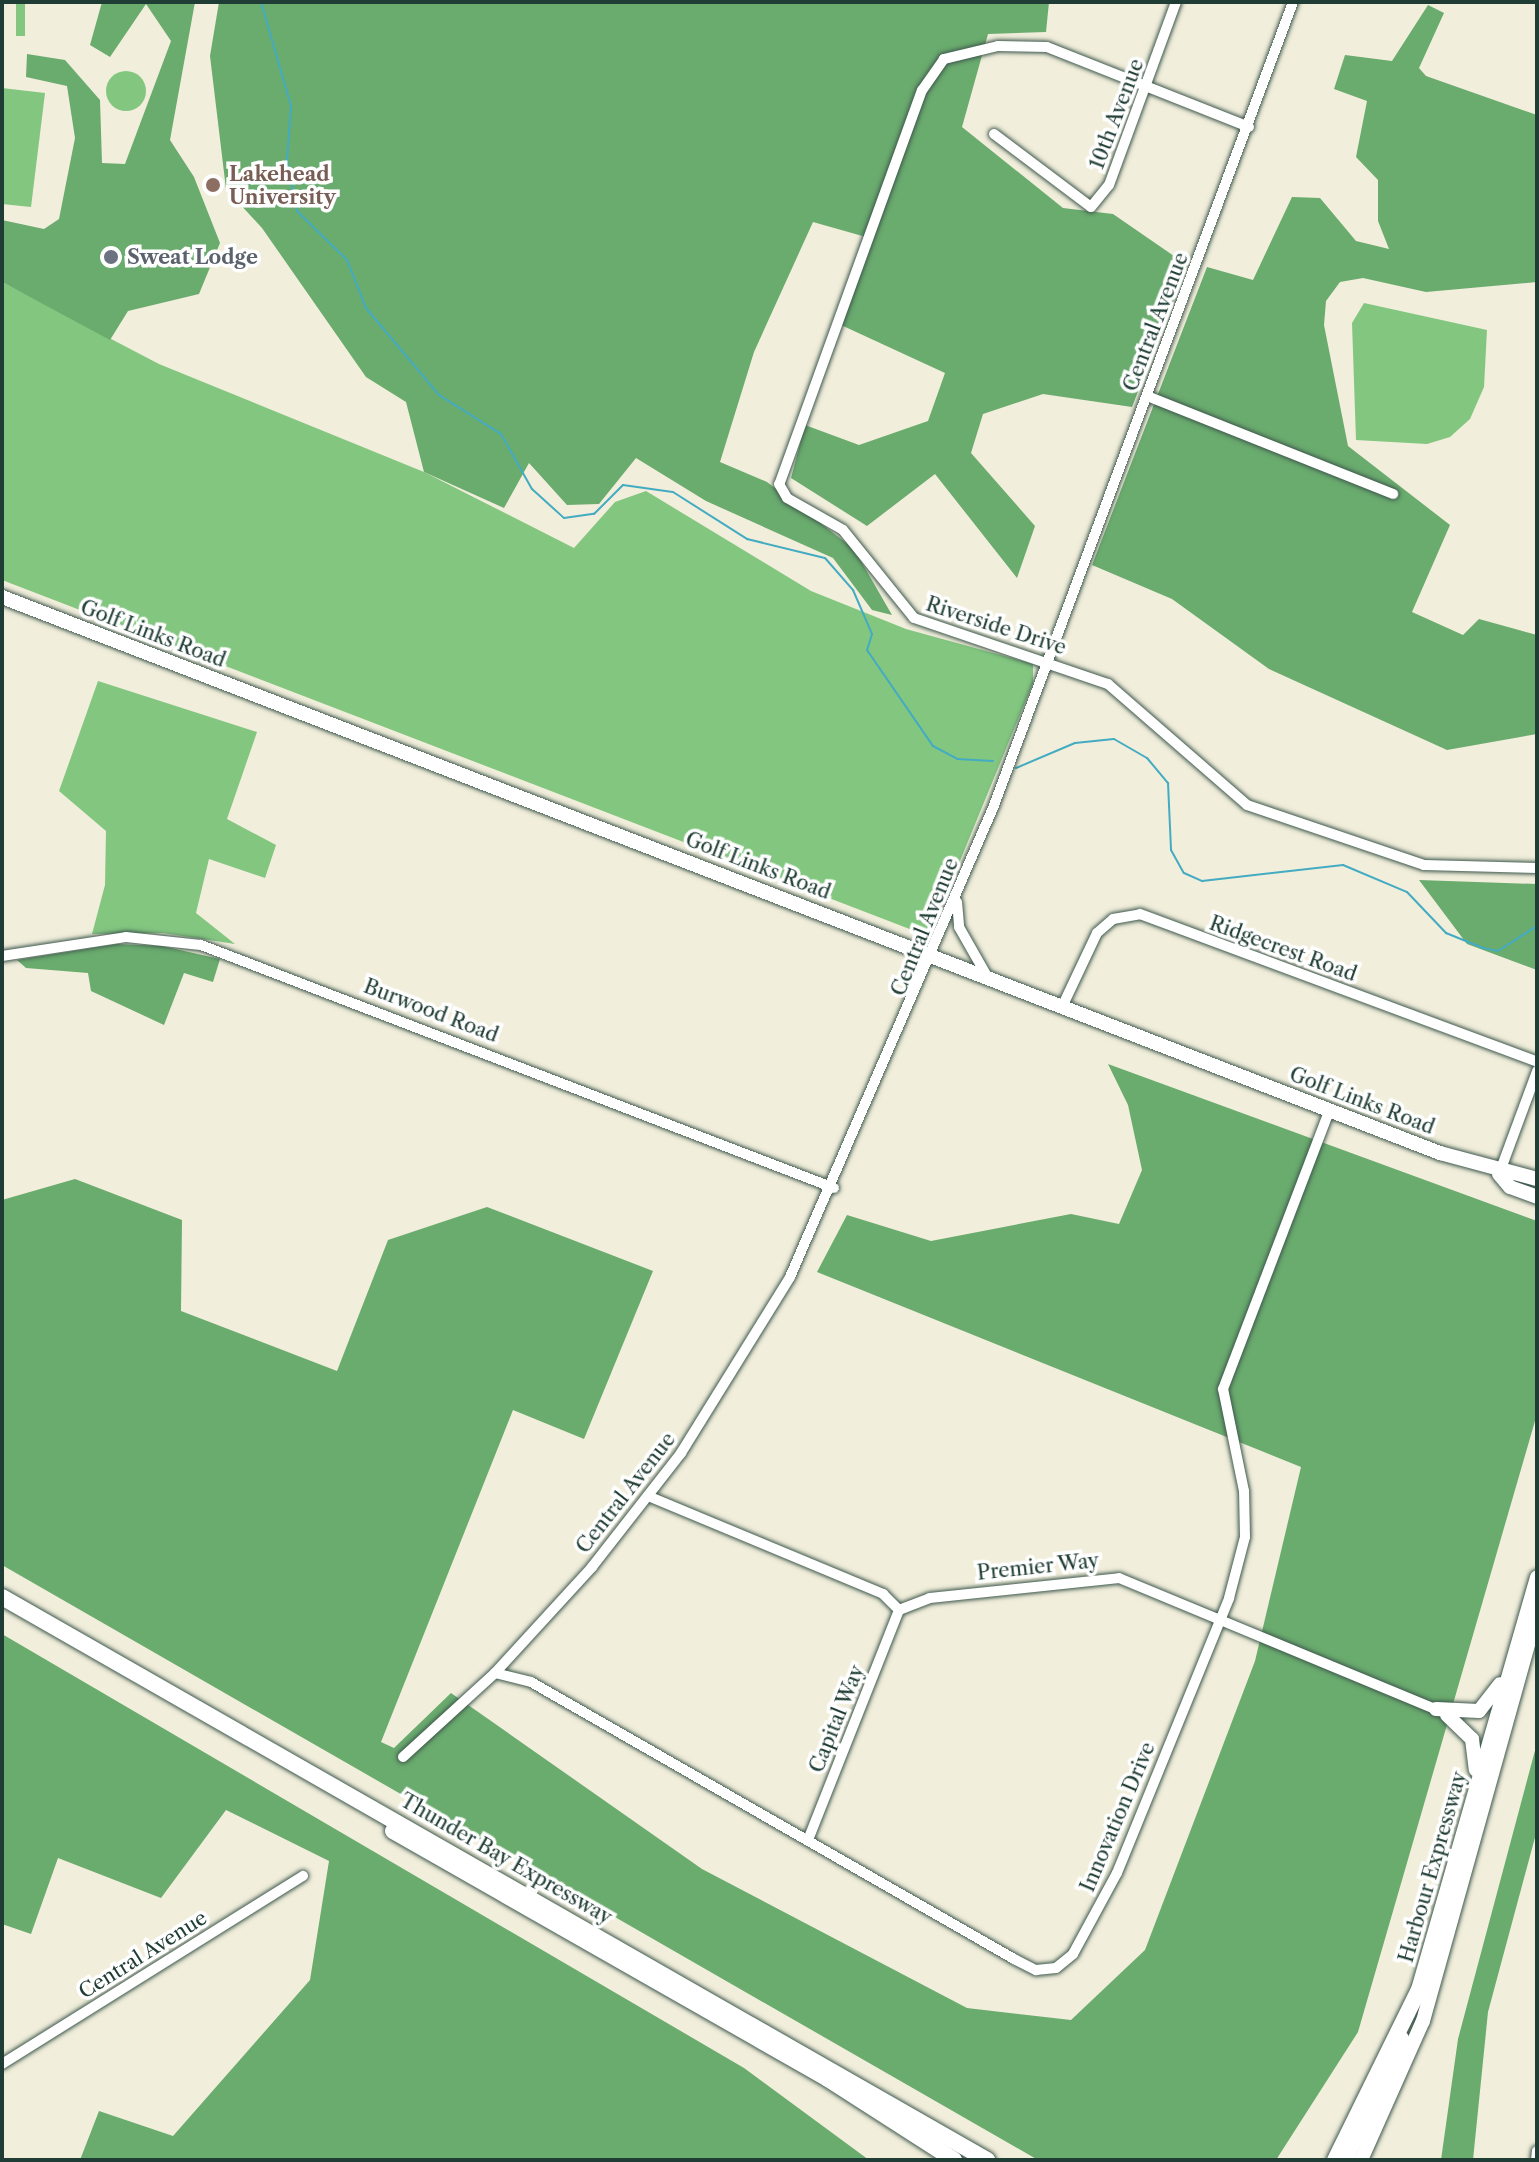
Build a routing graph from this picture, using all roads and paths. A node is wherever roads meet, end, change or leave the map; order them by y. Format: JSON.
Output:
{"nodes":[{"id":1,"x":1176,"y":2,"type":"edge"},
{"id":2,"x":1293,"y":2,"type":"edge"},
{"id":3,"x":1148,"y":86,"type":"junction"},
{"id":4,"x":1249,"y":127,"type":"junction"},
{"id":5,"x":994,"y":134,"type":"dead end"},
{"id":6,"x":1147,"y":396,"type":"junction"},
{"id":7,"x":1393,"y":494,"type":"dead end"},
{"id":8,"x":2,"y":597,"type":"edge"},
{"id":9,"x":1047,"y":662,"type":"junction"},
{"id":10,"x":1537,"y":868,"type":"edge"},
{"id":11,"x":957,"y":896,"type":"junction"},
{"id":12,"x":2,"y":956,"type":"edge"},
{"id":13,"x":934,"y":956,"type":"junction"},
{"id":14,"x":989,"y":979,"type":"junction"},
{"id":15,"x":1062,"y":1007,"type":"junction"},
{"id":16,"x":1537,"y":1062,"type":"edge"},
{"id":17,"x":1537,"y":1071,"type":"edge"},
{"id":18,"x":1329,"y":1111,"type":"junction"},
{"id":19,"x":1499,"y":1174,"type":"junction"},
{"id":20,"x":1537,"y":1179,"type":"edge"},
{"id":21,"x":834,"y":1188,"type":"junction"},
{"id":22,"x":1537,"y":1197,"type":"edge"},
{"id":23,"x":648,"y":1496,"type":"junction"},
{"id":24,"x":1537,"y":1577,"type":"edge"},
{"id":25,"x":2,"y":1597,"type":"edge"},
{"id":26,"x":2,"y":1609,"type":"edge"},
{"id":27,"x":899,"y":1610,"type":"junction"},
{"id":28,"x":1537,"y":1614,"type":"edge"},
{"id":29,"x":1221,"y":1618,"type":"junction"},
{"id":30,"x":1524,"y":1626,"type":"junction"},
{"id":31,"x":495,"y":1673,"type":"junction"},
{"id":32,"x":1436,"y":1709,"type":"junction"},
{"id":33,"x":403,"y":1757,"type":"dead end"},
{"id":34,"x":1465,"y":1827,"type":"junction"},
{"id":35,"x":808,"y":1840,"type":"junction"},
{"id":36,"x":303,"y":1876,"type":"dead end"},
{"id":37,"x":1419,"y":1989,"type":"junction"},
{"id":38,"x":2,"y":2064,"type":"edge"},
{"id":39,"x":1537,"y":2151,"type":"edge"},
{"id":40,"x":954,"y":2160,"type":"edge"},
{"id":41,"x":987,"y":2160,"type":"edge"},
{"id":42,"x":1335,"y":2160,"type":"edge"},
{"id":43,"x":1346,"y":2160,"type":"edge"},
{"id":44,"x":1361,"y":2160,"type":"edge"},
{"id":45,"x":1536,"y":2160,"type":"edge"}],
"edges":[{"from":1,"to":3,"type":"street","name":"10th Avenue"},
{"from":2,"to":4,"type":"street","name":"Central Avenue"},
{"from":3,"to":4,"type":"street","name":"Riverside Drive"},
{"from":3,"to":5,"type":"street","name":"10th Avenue"},
{"from":3,"to":9,"type":"street","name":"Riverside Drive"},
{"from":4,"to":6,"type":"street","name":"Central Avenue"},
{"from":6,"to":7,"type":"street"},
{"from":6,"to":9,"type":"street","name":"Central Avenue"},
{"from":8,"to":13,"type":"main road","name":"Golf Links Road"},
{"from":9,"to":10,"type":"street","name":"Riverside Drive"},
{"from":9,"to":11,"type":"street","name":"Central Avenue"},
{"from":11,"to":13,"type":"street","name":"Central Avenue"},
{"from":11,"to":14,"type":"street"},
{"from":12,"to":21,"type":"street","name":"Burwood Road"},
{"from":13,"to":14,"type":"main road","name":"Golf Links Road"},
{"from":13,"to":21,"type":"street","name":"Central Avenue"},
{"from":14,"to":15,"type":"main road","name":"Golf Links Road"},
{"from":15,"to":16,"type":"street","name":"Ridgecrest Road"},
{"from":15,"to":18,"type":"main road","name":"Golf Links Road"},
{"from":17,"to":19,"type":"street"},
{"from":18,"to":19,"type":"main road","name":"Golf Links Road"},
{"from":18,"to":29,"type":"street","name":"Innovation Drive"},
{"from":19,"to":20,"type":"main road","name":"Golf Links Road"},
{"from":19,"to":22,"type":"main road","name":"Golf Links Road"},
{"from":21,"to":23,"type":"street","name":"Central Avenue"},
{"from":23,"to":27,"type":"street"},
{"from":23,"to":31,"type":"street","name":"Central Avenue"},
{"from":24,"to":30,"type":"main road","name":"Harbour Expressway"},
{"from":25,"to":41,"type":"highway","name":"Thunder Bay Expressway"},
{"from":26,"to":40,"type":"highway","name":"Thunder Bay Expressway"},
{"from":27,"to":29,"type":"street","name":"Premier Way"},
{"from":27,"to":35,"type":"street","name":"Capital Way"},
{"from":28,"to":44,"type":"main road","name":"Harbour Expressway"},
{"from":29,"to":32,"type":"street","name":"Premier Way"},
{"from":29,"to":35,"type":"street","name":"Innovation Drive"},
{"from":30,"to":32,"type":"main road"},
{"from":30,"to":34,"type":"main road","name":"Harbour Expressway"},
{"from":31,"to":33,"type":"street","name":"Central Avenue"},
{"from":31,"to":35,"type":"street","name":"Innovation Drive"},
{"from":32,"to":34,"type":"main road"},
{"from":34,"to":37,"type":"main road","name":"Harbour Expressway"},
{"from":36,"to":38,"type":"street","name":"Central Avenue"},
{"from":37,"to":42,"type":"highway"},
{"from":37,"to":43,"type":"main road","name":"Harbour Expressway"},
{"from":39,"to":45,"type":"street"}]}
